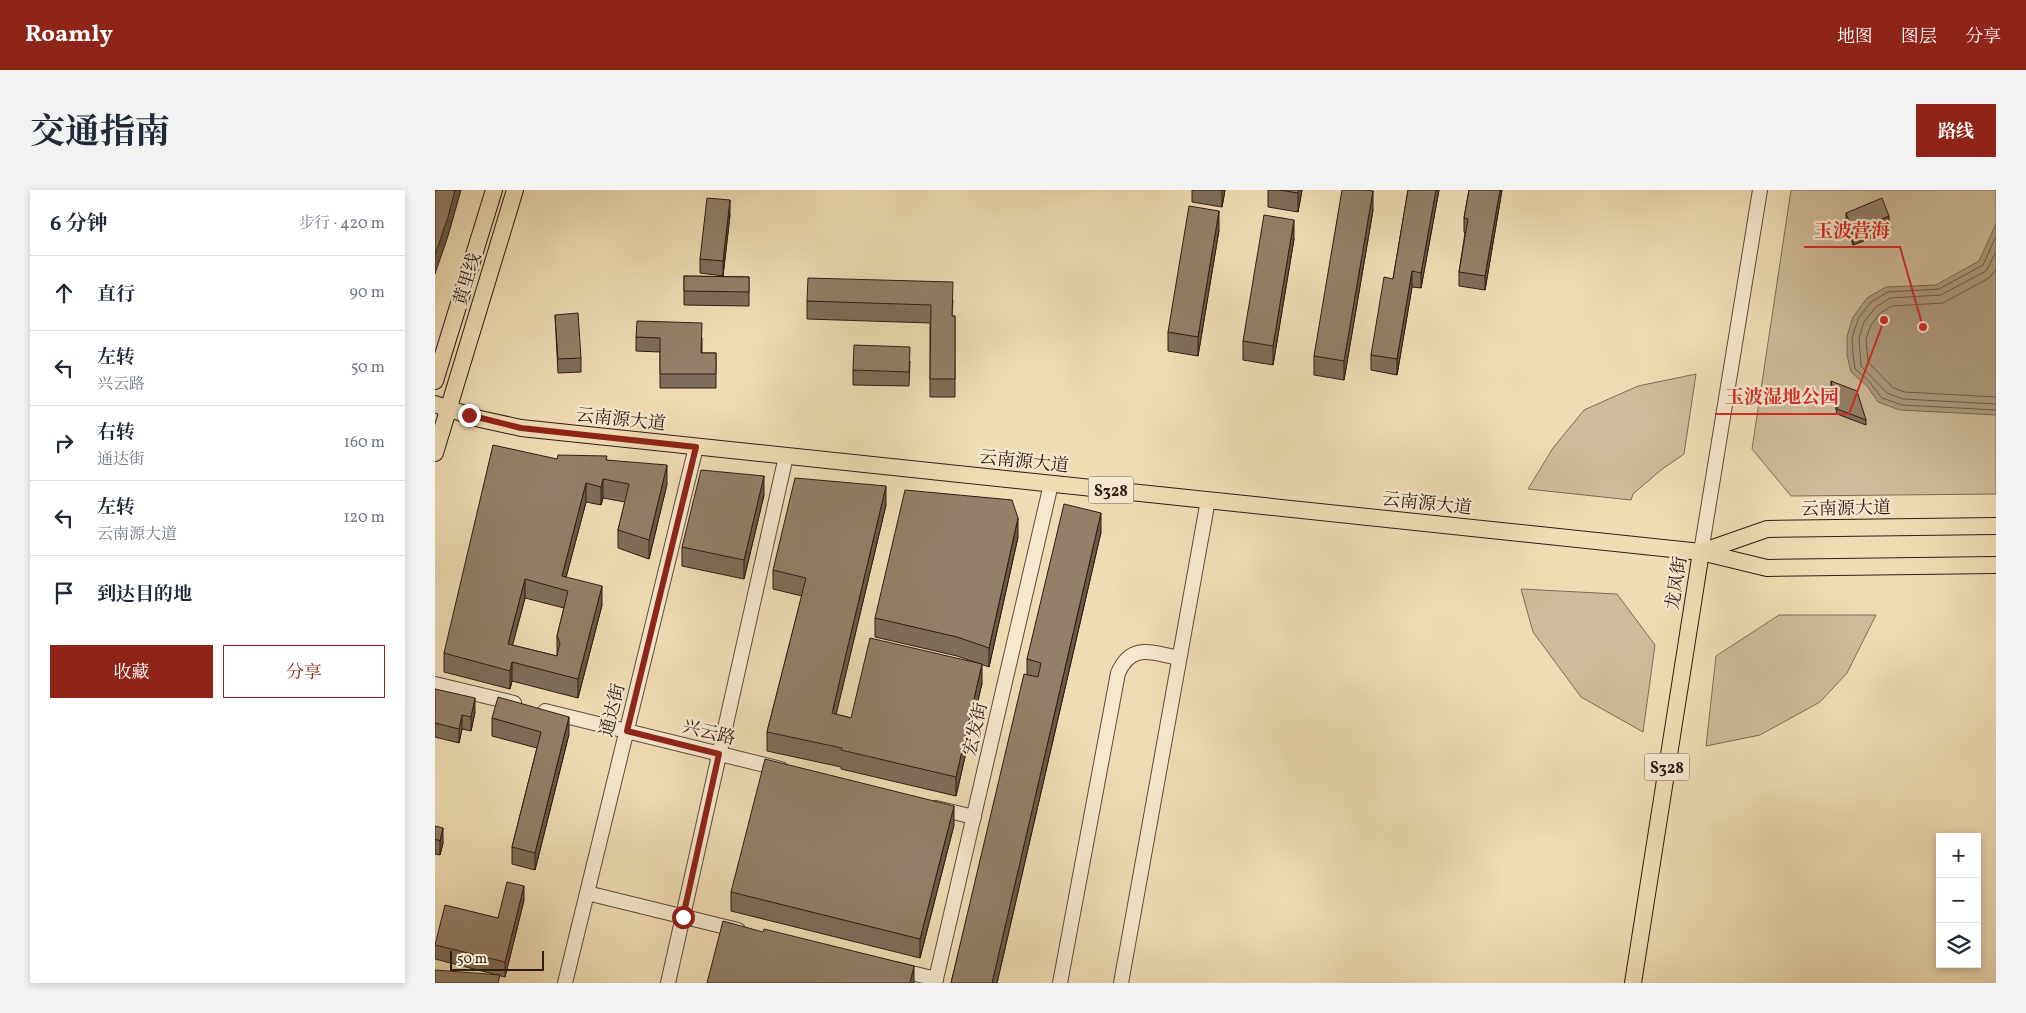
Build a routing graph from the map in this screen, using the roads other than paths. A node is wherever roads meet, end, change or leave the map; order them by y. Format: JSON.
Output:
{"nodes":[{"id":1,"x":494,"y":190,"type":"edge"},
{"id":2,"x":515,"y":190,"type":"edge"},
{"id":3,"x":1760,"y":190,"type":"edge"},
{"id":4,"x":435,"y":381,"type":"edge"},
{"id":5,"x":441,"y":406,"type":"edge"},
{"id":6,"x":696,"y":447,"type":"junction"},
{"id":7,"x":435,"y":453,"type":"edge"},
{"id":8,"x":786,"y":456,"type":"junction"},
{"id":9,"x":1051,"y":484,"type":"junction"},
{"id":10,"x":1208,"y":500,"type":"junction"},
{"id":11,"x":1996,"y":526,"type":"edge"},
{"id":12,"x":1701,"y":552,"type":"junction"},
{"id":13,"x":1996,"y":565,"type":"edge"},
{"id":14,"x":1179,"y":658,"type":"junction"},
{"id":15,"x":435,"y":684,"type":"edge"},
{"id":16,"x":627,"y":731,"type":"junction"},
{"id":17,"x":719,"y":754,"type":"junction"},
{"id":18,"x":796,"y":773,"type":"edge"},
{"id":19,"x":927,"y":805,"type":"edge"},
{"id":20,"x":973,"y":817,"type":"junction"},
{"id":21,"x":587,"y":893,"type":"junction"},
{"id":22,"x":683,"y":917,"type":"junction"},
{"id":23,"x":749,"y":933,"type":"edge"},
{"id":24,"x":880,"y":965,"type":"edge"},
{"id":25,"x":935,"y":981,"type":"edge"},
{"id":26,"x":565,"y":983,"type":"edge"},
{"id":27,"x":668,"y":983,"type":"edge"},
{"id":28,"x":1060,"y":983,"type":"edge"},
{"id":29,"x":1121,"y":983,"type":"edge"},
{"id":30,"x":1633,"y":983,"type":"edge"}],
"edges":[{"from":1,"to":4,"type":"main road","name":"黄里线"},
{"from":2,"to":5,"type":"main road","name":"黄里线"},
{"from":3,"to":12,"type":"street","name":"龙凤街"},
{"from":5,"to":6,"type":"main road","name":"云南源大道","number":"S328"},
{"from":5,"to":7,"type":"main road","name":"黄里线"},
{"from":6,"to":8,"type":"main road","name":"云南源大道","number":"S328"},
{"from":6,"to":16,"type":"street","name":"通达街"},
{"from":8,"to":9,"type":"main road","name":"云南源大道","number":"S328"},
{"from":8,"to":17,"type":"street"},
{"from":9,"to":10,"type":"main road","name":"云南源大道","number":"S328"},
{"from":9,"to":20,"type":"street","name":"宏发街"},
{"from":10,"to":12,"type":"main road","name":"云南源大道","number":"S328"},
{"from":10,"to":14,"type":"street"},
{"from":11,"to":12,"type":"main road","name":"云南源大道"},
{"from":12,"to":13,"type":"main road","name":"云南源大道"},
{"from":12,"to":30,"type":"main road","name":"龙凤街","number":"S328"},
{"from":14,"to":28,"type":"street"},
{"from":14,"to":29,"type":"street"},
{"from":15,"to":16,"type":"street","name":"兴云路"},
{"from":16,"to":17,"type":"street","name":"兴云路"},
{"from":16,"to":21,"type":"street","name":"通达街"},
{"from":17,"to":18,"type":"street","name":"兴云路"},
{"from":17,"to":22,"type":"street"},
{"from":19,"to":20,"type":"street"},
{"from":20,"to":25,"type":"street","name":"宏发街"},
{"from":21,"to":22,"type":"street"},
{"from":21,"to":26,"type":"street","name":"通达街"},
{"from":22,"to":23,"type":"street"},
{"from":22,"to":27,"type":"street"},
{"from":24,"to":25,"type":"street"}]}
